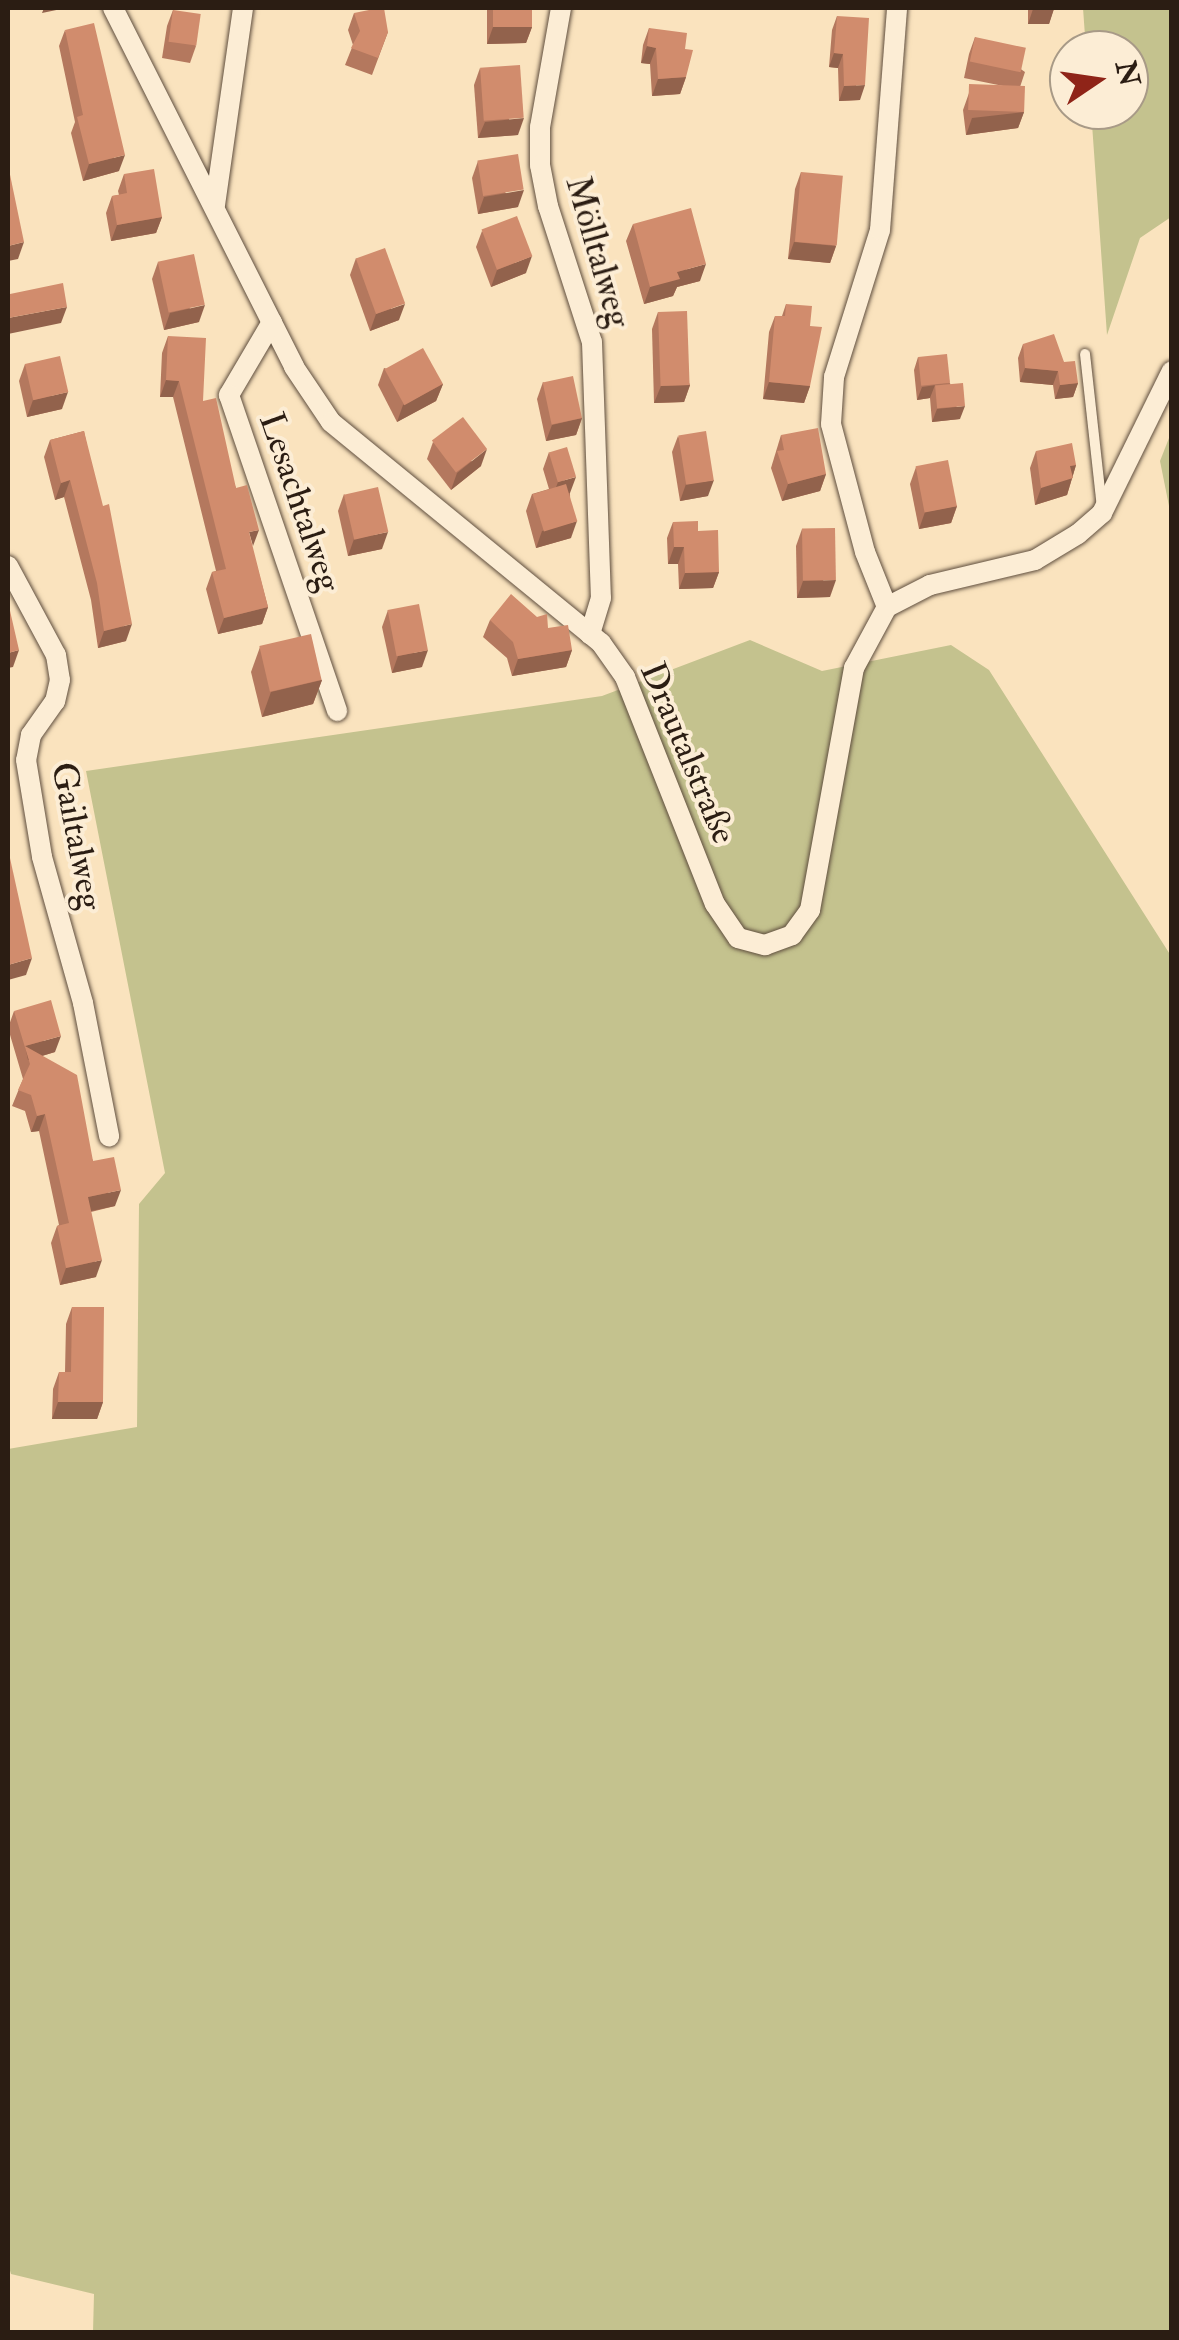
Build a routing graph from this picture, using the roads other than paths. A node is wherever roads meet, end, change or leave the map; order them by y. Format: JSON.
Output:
{"nodes":[{"id":1,"x":114,"y":8,"type":"edge"},
{"id":2,"x":243,"y":8,"type":"edge"},
{"id":3,"x":562,"y":8,"type":"edge"},
{"id":4,"x":898,"y":8,"type":"edge"},
{"id":5,"x":215,"y":205,"type":"junction"},
{"id":6,"x":272,"y":322,"type":"junction"},
{"id":7,"x":1085,"y":354,"type":"dead end"},
{"id":8,"x":1172,"y":370,"type":"edge"},
{"id":9,"x":1102,"y":512,"type":"junction"},
{"id":10,"x":8,"y":566,"type":"edge"},
{"id":11,"x":887,"y":607,"type":"junction"},
{"id":12,"x":590,"y":634,"type":"junction"},
{"id":13,"x":337,"y":711,"type":"dead end"},
{"id":14,"x":109,"y":1136,"type":"dead end"}],
"edges":[{"from":1,"to":5,"type":"street","name":"Drautalstraße"},
{"from":2,"to":5,"type":"street"},
{"from":3,"to":12,"type":"street","name":"Mölltalweg"},
{"from":4,"to":11,"type":"street"},
{"from":5,"to":6,"type":"street","name":"Drautalstraße"},
{"from":6,"to":12,"type":"street","name":"Drautalstraße"},
{"from":6,"to":13,"type":"street","name":"Lesachtalweg"},
{"from":7,"to":9,"type":"lane"},
{"from":8,"to":9,"type":"street"},
{"from":9,"to":11,"type":"street"},
{"from":10,"to":14,"type":"street","name":"Gailtalweg"},
{"from":11,"to":12,"type":"street","name":"Drautalstraße"}]}
